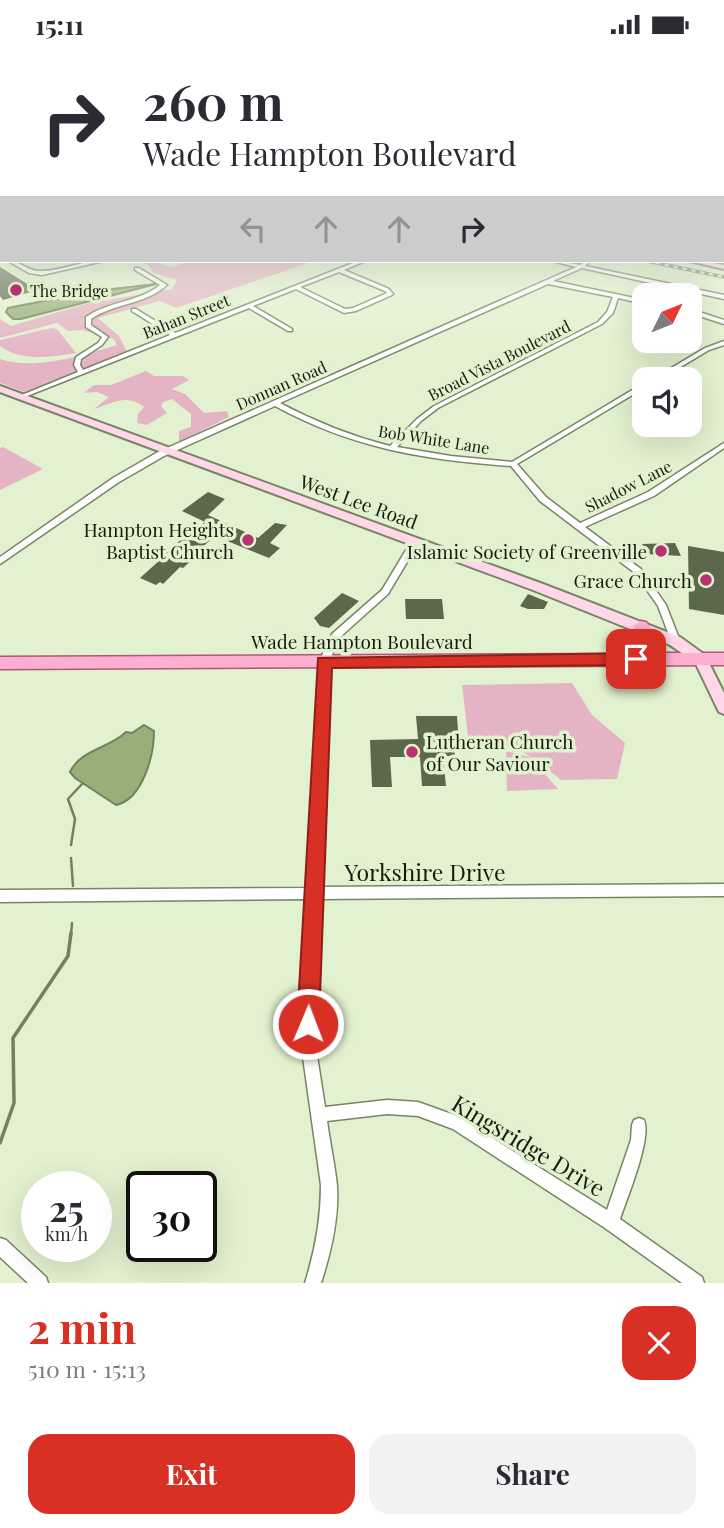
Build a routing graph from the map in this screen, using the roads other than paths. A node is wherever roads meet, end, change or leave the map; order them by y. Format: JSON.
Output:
{"nodes":[{"id":1,"x":15,"y":263,"type":"edge"},
{"id":2,"x":91,"y":263,"type":"edge"},
{"id":3,"x":357,"y":263,"type":"edge"},
{"id":4,"x":703,"y":263,"type":"edge"},
{"id":5,"x":585,"y":264,"type":"edge"},
{"id":6,"x":724,"y":267,"type":"edge"},
{"id":7,"x":137,"y":269,"type":"dead end"},
{"id":8,"x":339,"y":270,"type":"junction"},
{"id":9,"x":547,"y":282,"type":"junction"},
{"id":10,"x":295,"y":287,"type":"junction"},
{"id":11,"x":616,"y":297,"type":"junction"},
{"id":12,"x":724,"y":297,"type":"edge"},
{"id":13,"x":632,"y":300,"type":"edge"},
{"id":14,"x":249,"y":306,"type":"junction"},
{"id":15,"x":134,"y":310,"type":"dead end"},
{"id":16,"x":702,"y":315,"type":"edge"},
{"id":17,"x":724,"y":322,"type":"edge"},
{"id":18,"x":290,"y":330,"type":"dead end"},
{"id":19,"x":175,"y":336,"type":"junction"},
{"id":20,"x":724,"y":342,"type":"edge"},
{"id":21,"x":676,"y":367,"type":"edge"},
{"id":22,"x":82,"y":373,"type":"junction"},
{"id":23,"x":0,"y":389,"type":"edge"},
{"id":24,"x":632,"y":392,"type":"edge"},
{"id":25,"x":20,"y":397,"type":"junction"},
{"id":26,"x":275,"y":403,"type":"junction"},
{"id":27,"x":724,"y":445,"type":"edge"},
{"id":28,"x":391,"y":449,"type":"junction"},
{"id":29,"x":168,"y":451,"type":"junction"},
{"id":30,"x":513,"y":464,"type":"junction"},
{"id":31,"x":580,"y":526,"type":"junction"},
{"id":32,"x":415,"y":542,"type":"junction"},
{"id":33,"x":0,"y":561,"type":"edge"},
{"id":34,"x":641,"y":626,"type":"junction"},
{"id":35,"x":675,"y":641,"type":"junction"},
{"id":36,"x":325,"y":658,"type":"junction"},
{"id":37,"x":636,"y":659,"type":"junction"},
{"id":38,"x":700,"y":659,"type":"junction"},
{"id":39,"x":724,"y":659,"type":"edge"},
{"id":40,"x":0,"y":663,"type":"edge"},
{"id":41,"x":724,"y":708,"type":"edge"},
{"id":42,"x":724,"y":890,"type":"edge"},
{"id":43,"x":313,"y":893,"type":"junction"},
{"id":44,"x":0,"y":896,"type":"edge"},
{"id":45,"x":318,"y":1115,"type":"junction"},
{"id":46,"x":639,"y":1125,"type":"dead end"},
{"id":47,"x":611,"y":1222,"type":"junction"},
{"id":48,"x":0,"y":1246,"type":"edge"},
{"id":49,"x":40,"y":1283,"type":"edge"},
{"id":50,"x":313,"y":1283,"type":"edge"},
{"id":51,"x":696,"y":1283,"type":"edge"}],
"edges":[{"from":1,"to":2,"type":"street"},
{"from":3,"to":8,"type":"street","name":"Bahan Street"},
{"from":4,"to":6,"type":"street"},
{"from":5,"to":9,"type":"street","name":"Donnan Road"},
{"from":5,"to":12,"type":"street"},
{"from":7,"to":22,"type":"street"},
{"from":8,"to":10,"type":"street","name":"Bahan Street"},
{"from":8,"to":10,"type":"street"},
{"from":9,"to":11,"type":"street"},
{"from":9,"to":26,"type":"street","name":"Donnan Road"},
{"from":10,"to":14,"type":"street","name":"Bahan Street"},
{"from":11,"to":13,"type":"street"},
{"from":11,"to":28,"type":"street","name":"Broad Vista Boulevard"},
{"from":14,"to":18,"type":"street"},
{"from":14,"to":19,"type":"street","name":"Bahan Street"},
{"from":15,"to":19,"type":"street"},
{"from":16,"to":17,"type":"street"},
{"from":19,"to":22,"type":"street","name":"Bahan Street"},
{"from":20,"to":21,"type":"street"},
{"from":22,"to":25,"type":"street","name":"Bahan Street"},
{"from":23,"to":25,"type":"street","name":"West Lee Road"},
{"from":24,"to":30,"type":"street"},
{"from":25,"to":29,"type":"street","name":"West Lee Road"},
{"from":26,"to":28,"type":"street","name":"Bob White Lane"},
{"from":26,"to":29,"type":"street","name":"Donnan Road"},
{"from":27,"to":31,"type":"street","name":"Shadow Lane"},
{"from":28,"to":30,"type":"street","name":"Bob White Lane"},
{"from":29,"to":32,"type":"street","name":"West Lee Road"},
{"from":29,"to":33,"type":"street","name":"Donnan Road"},
{"from":30,"to":31,"type":"street"},
{"from":31,"to":35,"type":"street"},
{"from":32,"to":34,"type":"street","name":"West Lee Road"},
{"from":32,"to":36,"type":"street"},
{"from":34,"to":35,"type":"street","name":"West Lee Road"},
{"from":34,"to":37,"type":"main road"},
{"from":35,"to":38,"type":"street","name":"West Lee Road"},
{"from":36,"to":37,"type":"main road","name":"Wade Hampton Boulevard"},
{"from":36,"to":40,"type":"main road","name":"Wade Hampton Boulevard"},
{"from":36,"to":43,"type":"street"},
{"from":37,"to":38,"type":"main road","name":"Wade Hampton Boulevard"},
{"from":38,"to":39,"type":"main road","name":"Wade Hampton Boulevard"},
{"from":38,"to":41,"type":"street"},
{"from":42,"to":43,"type":"street","name":"Yorkshire Drive"},
{"from":43,"to":44,"type":"street","name":"Yorkshire Drive"},
{"from":43,"to":45,"type":"street"},
{"from":45,"to":47,"type":"street","name":"Kingsridge Drive"},
{"from":45,"to":50,"type":"street"},
{"from":46,"to":47,"type":"street"},
{"from":47,"to":51,"type":"street","name":"Kingsridge Drive"},
{"from":48,"to":49,"type":"street"}]}
